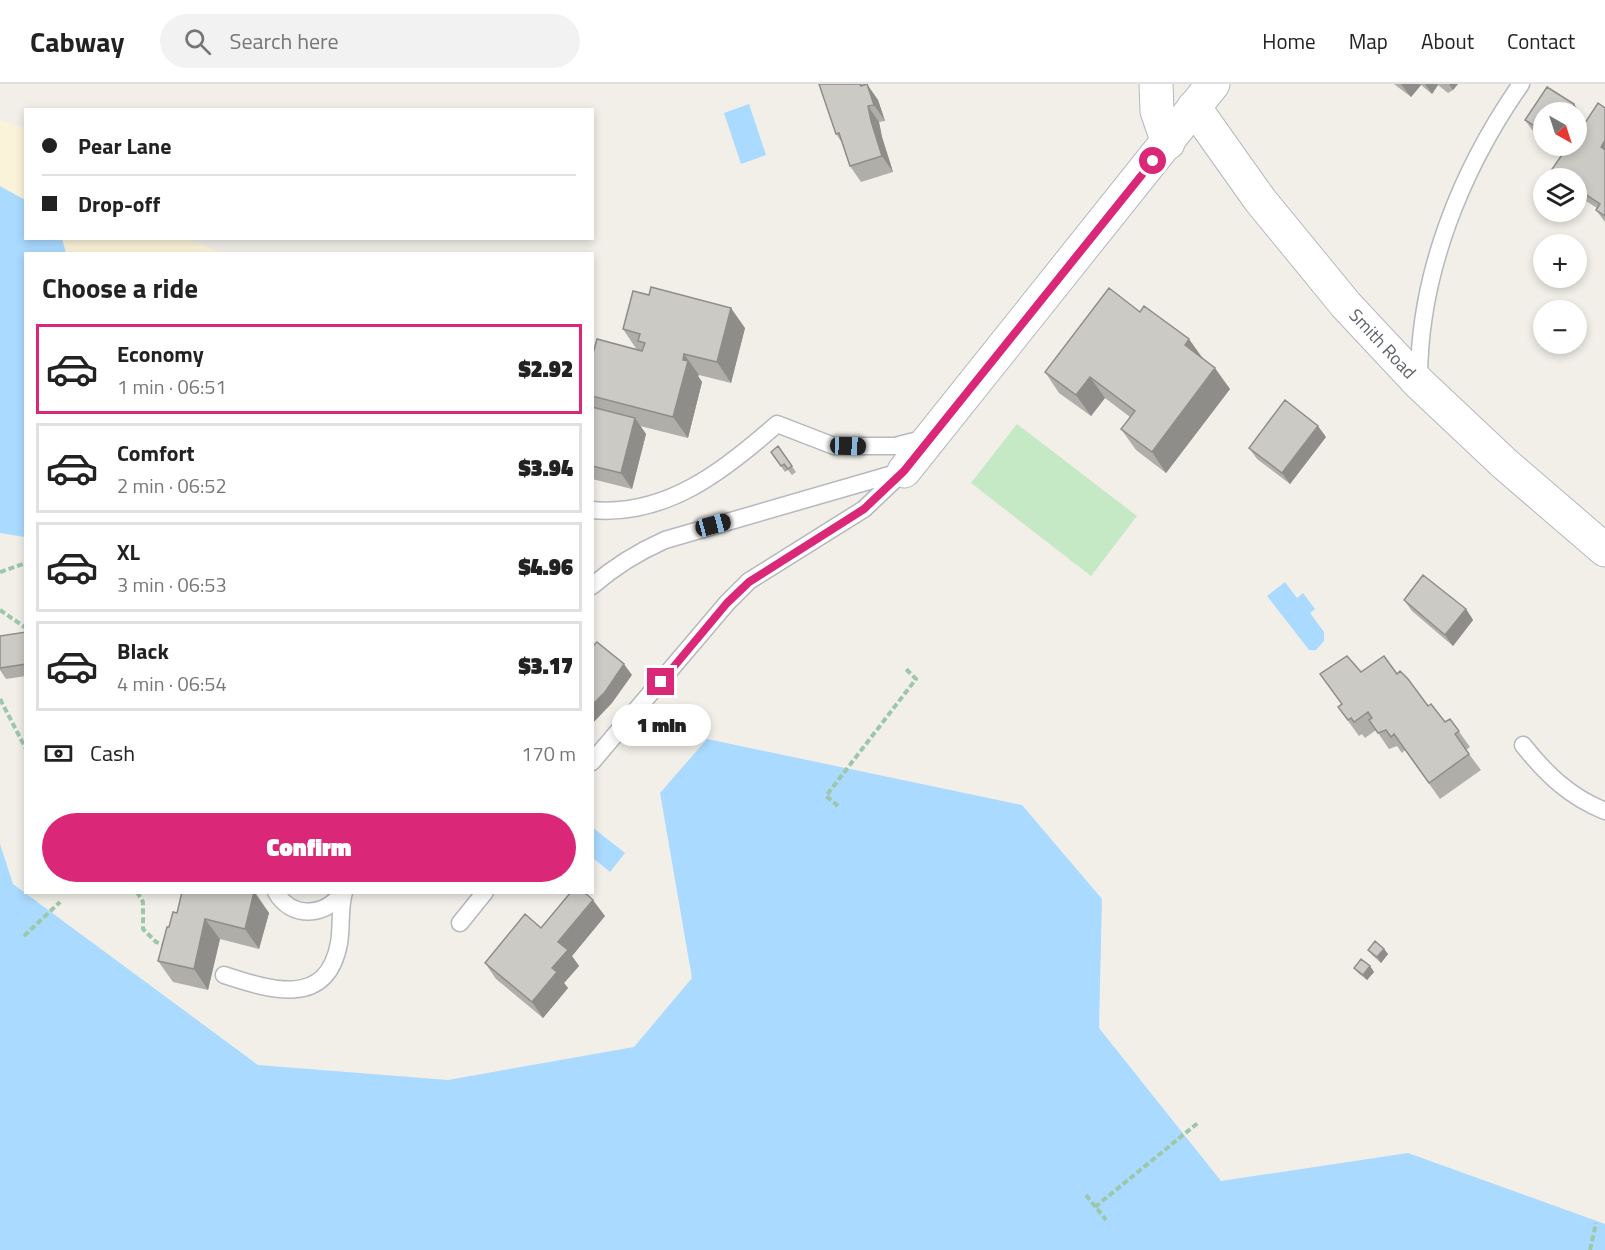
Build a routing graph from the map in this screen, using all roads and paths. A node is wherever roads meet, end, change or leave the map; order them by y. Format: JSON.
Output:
{"nodes":[{"id":1,"x":1156,"y":84,"type":"edge"},
{"id":2,"x":1521,"y":84,"type":"edge"},
{"id":3,"x":1203,"y":95,"type":"edge"},
{"id":4,"x":1168,"y":143,"type":"junction"},
{"id":5,"x":1419,"y":383,"type":"junction"},
{"id":6,"x":932,"y":436,"type":"junction"},
{"id":7,"x":904,"y":471,"type":"junction"},
{"id":8,"x":594,"y":510,"type":"edge"},
{"id":9,"x":1605,"y":550,"type":"edge"},
{"id":10,"x":24,"y":564,"type":"edge"},
{"id":11,"x":0,"y":572,"type":"edge"},
{"id":12,"x":594,"y":584,"type":"edge"},
{"id":13,"x":0,"y":610,"type":"edge"},
{"id":14,"x":24,"y":627,"type":"edge"},
{"id":15,"x":906,"y":669,"type":"dead end"},
{"id":16,"x":0,"y":699,"type":"edge"},
{"id":17,"x":24,"y":745,"type":"edge"},
{"id":18,"x":1523,"y":745,"type":"dead end"},
{"id":19,"x":594,"y":760,"type":"edge"},
{"id":20,"x":838,"y":806,"type":"dead end"},
{"id":21,"x":1605,"y":811,"type":"edge"},
{"id":22,"x":138,"y":894,"type":"edge"},
{"id":23,"x":278,"y":894,"type":"edge"},
{"id":24,"x":341,"y":894,"type":"edge"},
{"id":25,"x":343,"y":894,"type":"edge"},
{"id":26,"x":483,"y":894,"type":"edge"},
{"id":27,"x":60,"y":902,"type":"dead end"},
{"id":28,"x":460,"y":923,"type":"dead end"},
{"id":29,"x":24,"y":936,"type":"dead end"},
{"id":30,"x":167,"y":945,"type":"edge"},
{"id":31,"x":224,"y":975,"type":"dead end"},
{"id":32,"x":1200,"y":1122,"type":"dead end"},
{"id":33,"x":1086,"y":1195,"type":"dead end"},
{"id":34,"x":1095,"y":1207,"type":"junction"},
{"id":35,"x":1106,"y":1220,"type":"dead end"},
{"id":36,"x":1596,"y":1223,"type":"dead end"},
{"id":37,"x":1590,"y":1250,"type":"edge"}],
"edges":[{"from":1,"to":4,"type":"street"},
{"from":2,"to":5,"type":"lane"},
{"from":3,"to":4,"type":"street"},
{"from":3,"to":5,"type":"street","name":"Smith Road"},
{"from":4,"to":6,"type":"street"},
{"from":5,"to":9,"type":"street","name":"Smith Road"},
{"from":6,"to":7,"type":"street"},
{"from":6,"to":8,"type":"lane"},
{"from":7,"to":12,"type":"lane"},
{"from":7,"to":19,"type":"lane"},
{"from":10,"to":11,"type":"path"},
{"from":13,"to":14,"type":"path"},
{"from":15,"to":20,"type":"path"},
{"from":16,"to":17,"type":"path"},
{"from":18,"to":21,"type":"lane"},
{"from":22,"to":30,"type":"path"},
{"from":23,"to":24,"type":"lane"},
{"from":25,"to":31,"type":"lane"},
{"from":26,"to":28,"type":"lane"},
{"from":27,"to":29,"type":"path"},
{"from":32,"to":34,"type":"path"},
{"from":33,"to":34,"type":"path"},
{"from":34,"to":35,"type":"path"},
{"from":36,"to":37,"type":"path"}]}
